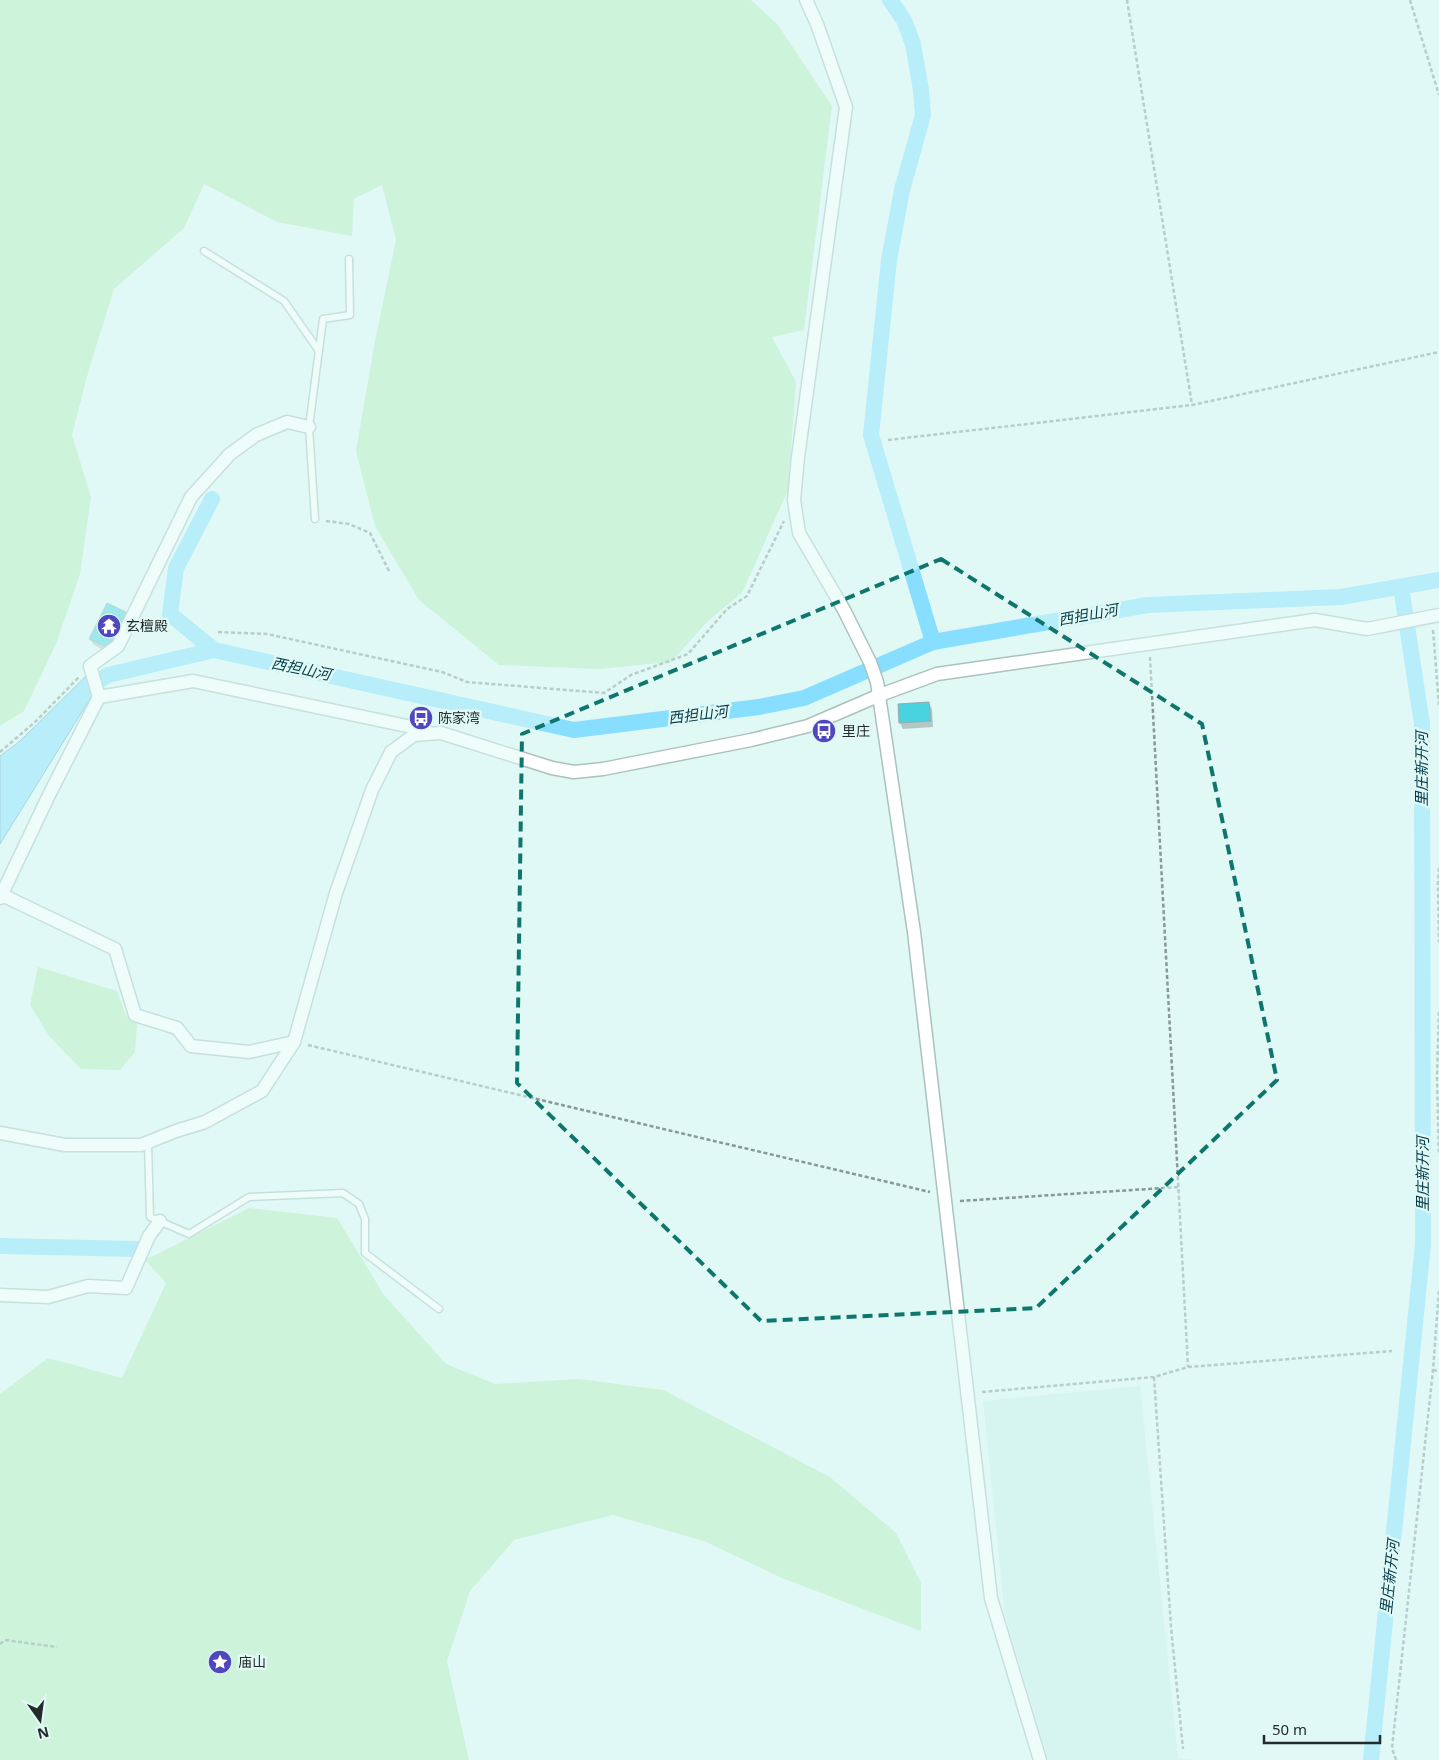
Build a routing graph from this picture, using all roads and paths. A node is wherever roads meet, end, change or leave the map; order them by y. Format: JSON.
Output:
{"nodes":[{"id":1,"x":806,"y":0,"type":"edge"},
{"id":2,"x":1127,"y":0,"type":"edge"},
{"id":3,"x":1410,"y":0,"type":"edge"},
{"id":4,"x":1439,"y":94,"type":"edge"},
{"id":5,"x":204,"y":251,"type":"dead end"},
{"id":6,"x":349,"y":259,"type":"dead end"},
{"id":7,"x":319,"y":351,"type":"junction"},
{"id":8,"x":1439,"y":352,"type":"edge"},
{"id":9,"x":1192,"y":405,"type":"junction"},
{"id":10,"x":309,"y":427,"type":"junction"},
{"id":11,"x":888,"y":440,"type":"dead end"},
{"id":12,"x":794,"y":500,"type":"junction"},
{"id":13,"x":315,"y":519,"type":"joint"},
{"id":14,"x":390,"y":573,"type":"dead end"},
{"id":15,"x":1435,"y":615,"type":"edge"},
{"id":16,"x":218,"y":632,"type":"dead end"},
{"id":17,"x":1150,"y":644,"type":"junction"},
{"id":18,"x":90,"y":666,"type":"junction"},
{"id":19,"x":880,"y":695,"type":"junction"},
{"id":20,"x":99,"y":697,"type":"junction"},
{"id":21,"x":1439,"y":705,"type":"edge"},
{"id":22,"x":441,"y":733,"type":"junction"},
{"id":23,"x":0,"y":752,"type":"edge"},
{"id":24,"x":1439,"y":868,"type":"edge"},
{"id":25,"x":1,"y":897,"type":"edge"},
{"id":26,"x":1439,"y":942,"type":"edge"},
{"id":27,"x":1439,"y":1012,"type":"edge"},
{"id":28,"x":294,"y":1042,"type":"junction"},
{"id":29,"x":0,"y":1133,"type":"edge"},
{"id":30,"x":148,"y":1143,"type":"junction"},
{"id":31,"x":1439,"y":1154,"type":"edge"},
{"id":32,"x":1178,"y":1187,"type":"junction"},
{"id":33,"x":945,"y":1199,"type":"junction"},
{"id":34,"x":160,"y":1221,"type":"junction"},
{"id":35,"x":1439,"y":1290,"type":"edge"},
{"id":36,"x":0,"y":1295,"type":"edge"},
{"id":37,"x":439,"y":1309,"type":"dead end"},
{"id":38,"x":1392,"y":1351,"type":"dead end"},
{"id":39,"x":1188,"y":1367,"type":"junction"},
{"id":40,"x":1433,"y":1370,"type":"junction"},
{"id":41,"x":1439,"y":1371,"type":"edge"},
{"id":42,"x":1154,"y":1376,"type":"junction"},
{"id":43,"x":968,"y":1394,"type":"junction"},
{"id":44,"x":0,"y":1644,"type":"edge"},
{"id":45,"x":57,"y":1648,"type":"dead end"},
{"id":46,"x":1183,"y":1749,"type":"dead end"},
{"id":47,"x":1040,"y":1760,"type":"edge"},
{"id":48,"x":1396,"y":1760,"type":"edge"}],
"edges":[{"from":1,"to":12,"type":"street"},
{"from":2,"to":9,"type":"path"},
{"from":3,"to":4,"type":"path"},
{"from":5,"to":7,"type":"lane"},
{"from":6,"to":7,"type":"lane"},
{"from":7,"to":10,"type":"lane"},
{"from":8,"to":9,"type":"path"},
{"from":9,"to":11,"type":"path"},
{"from":10,"to":13,"type":"lane"},
{"from":10,"to":18,"type":"street"},
{"from":12,"to":16,"type":"path"},
{"from":12,"to":19,"type":"street"},
{"from":13,"to":14,"type":"path"},
{"from":15,"to":17,"type":"street"},
{"from":15,"to":21,"type":"path"},
{"from":17,"to":19,"type":"street"},
{"from":17,"to":32,"type":"path"},
{"from":18,"to":20,"type":"street"},
{"from":18,"to":23,"type":"path"},
{"from":19,"to":22,"type":"street"},
{"from":19,"to":33,"type":"street"},
{"from":20,"to":22,"type":"street"},
{"from":20,"to":25,"type":"street"},
{"from":22,"to":28,"type":"street"},
{"from":24,"to":26,"type":"path"},
{"from":25,"to":28,"type":"street"},
{"from":27,"to":31,"type":"path"},
{"from":28,"to":30,"type":"street"},
{"from":28,"to":33,"type":"path"},
{"from":29,"to":30,"type":"street"},
{"from":30,"to":34,"type":"lane"},
{"from":32,"to":33,"type":"path"},
{"from":32,"to":39,"type":"path"},
{"from":33,"to":43,"type":"street"},
{"from":34,"to":36,"type":"street"},
{"from":34,"to":37,"type":"lane"},
{"from":35,"to":40,"type":"path"},
{"from":38,"to":39,"type":"path"},
{"from":39,"to":42,"type":"path"},
{"from":40,"to":41,"type":"path"},
{"from":40,"to":48,"type":"path"},
{"from":42,"to":43,"type":"path"},
{"from":42,"to":46,"type":"path"},
{"from":43,"to":47,"type":"street"},
{"from":44,"to":45,"type":"path"}]}
